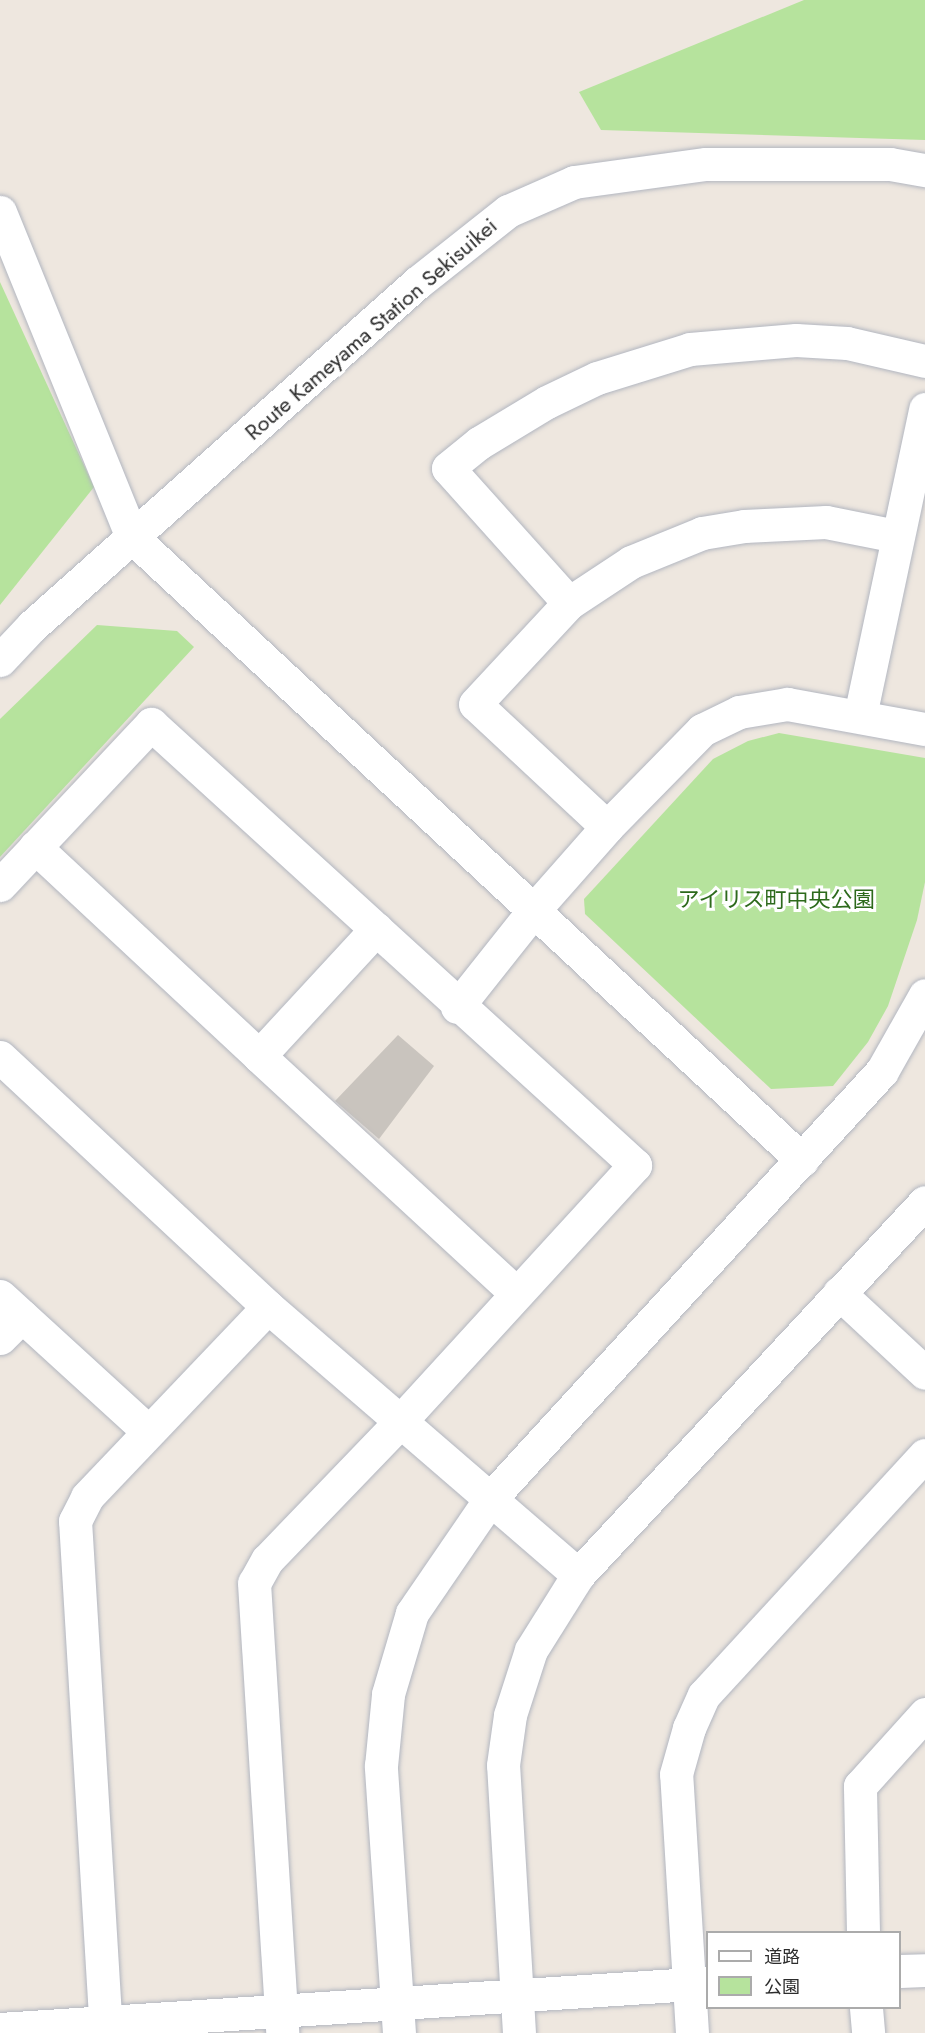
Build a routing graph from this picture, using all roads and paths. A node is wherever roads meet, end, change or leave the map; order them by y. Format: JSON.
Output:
{"nodes":[{"id":1,"x":925,"y":170,"type":"edge"},
{"id":2,"x":0,"y":212,"type":"edge"},
{"id":3,"x":925,"y":361,"type":"edge"},
{"id":4,"x":925,"y":409,"type":"edge"},
{"id":5,"x":896,"y":536,"type":"junction"},
{"id":6,"x":132,"y":537,"type":"junction"},
{"id":7,"x":569,"y":603,"type":"junction"},
{"id":8,"x":0,"y":660,"type":"edge"},
{"id":9,"x":860,"y":716,"type":"junction"},
{"id":10,"x":925,"y":729,"type":"edge"},
{"id":11,"x":607,"y":827,"type":"junction"},
{"id":12,"x":35,"y":847,"type":"junction"},
{"id":13,"x":0,"y":885,"type":"edge"},
{"id":14,"x":533,"y":911,"type":"junction"},
{"id":15,"x":376,"y":929,"type":"junction"},
{"id":16,"x":925,"y":995,"type":"edge"},
{"id":17,"x":457,"y":1007,"type":"junction"},
{"id":18,"x":259,"y":1056,"type":"junction"},
{"id":19,"x":0,"y":1057,"type":"edge"},
{"id":20,"x":802,"y":1160,"type":"junction"},
{"id":21,"x":925,"y":1202,"type":"edge"},
{"id":22,"x":515,"y":1292,"type":"junction"},
{"id":23,"x":839,"y":1293,"type":"junction"},
{"id":24,"x":268,"y":1307,"type":"junction"},
{"id":25,"x":7,"y":1316,"type":"edge"},
{"id":26,"x":925,"y":1373,"type":"edge"},
{"id":27,"x":399,"y":1423,"type":"junction"},
{"id":28,"x":148,"y":1431,"type":"junction"},
{"id":29,"x":925,"y":1455,"type":"edge"},
{"id":30,"x":489,"y":1499,"type":"junction"},
{"id":31,"x":578,"y":1575,"type":"junction"},
{"id":32,"x":925,"y":1714,"type":"edge"},
{"id":33,"x":863,"y":1931,"type":"edge"},
{"id":34,"x":925,"y":1970,"type":"edge"},
{"id":35,"x":901,"y":1971,"type":"edge"},
{"id":36,"x":698,"y":1984,"type":"edge"},
{"id":37,"x":517,"y":1995,"type":"junction"},
{"id":38,"x":866,"y":2009,"type":"edge"},
{"id":39,"x":398,"y":2018,"type":"edge"},
{"id":40,"x":281,"y":2022,"type":"edge"},
{"id":41,"x":106,"y":2027,"type":"edge"},
{"id":42,"x":0,"y":2028,"type":"edge"},
{"id":43,"x":519,"y":2033,"type":"edge"},
{"id":44,"x":692,"y":2033,"type":"edge"},
{"id":45,"x":868,"y":2033,"type":"edge"}],
"edges":[{"from":1,"to":6,"type":"street","name":"Route Kameyama Station Sekisuikei"},
{"from":2,"to":6,"type":"street"},
{"from":3,"to":7,"type":"street"},
{"from":4,"to":5,"type":"street"},
{"from":5,"to":7,"type":"street"},
{"from":5,"to":9,"type":"street"},
{"from":6,"to":8,"type":"street","name":"Route Kameyama Station Sekisuikei"},
{"from":6,"to":14,"type":"street"},
{"from":7,"to":11,"type":"street"},
{"from":9,"to":10,"type":"street"},
{"from":9,"to":11,"type":"street"},
{"from":11,"to":14,"type":"street"},
{"from":12,"to":13,"type":"street"},
{"from":12,"to":15,"type":"street"},
{"from":12,"to":18,"type":"street"},
{"from":14,"to":17,"type":"street"},
{"from":14,"to":20,"type":"street"},
{"from":15,"to":17,"type":"street"},
{"from":15,"to":18,"type":"street"},
{"from":16,"to":20,"type":"street"},
{"from":17,"to":22,"type":"street"},
{"from":18,"to":22,"type":"street"},
{"from":19,"to":24,"type":"street"},
{"from":20,"to":30,"type":"street"},
{"from":21,"to":23,"type":"street"},
{"from":22,"to":27,"type":"street"},
{"from":23,"to":26,"type":"street"},
{"from":23,"to":31,"type":"street"},
{"from":24,"to":27,"type":"street"},
{"from":24,"to":28,"type":"street"},
{"from":25,"to":28,"type":"street"},
{"from":27,"to":30,"type":"street"},
{"from":27,"to":40,"type":"street"},
{"from":28,"to":41,"type":"street"},
{"from":29,"to":36,"type":"street"},
{"from":30,"to":31,"type":"street"},
{"from":30,"to":39,"type":"street"},
{"from":31,"to":37,"type":"street"},
{"from":32,"to":33,"type":"street"},
{"from":34,"to":35,"type":"street"},
{"from":36,"to":37,"type":"street"},
{"from":36,"to":44,"type":"street"},
{"from":37,"to":39,"type":"street"},
{"from":37,"to":43,"type":"street"},
{"from":38,"to":45,"type":"street"},
{"from":39,"to":40,"type":"street"},
{"from":40,"to":41,"type":"street"},
{"from":41,"to":42,"type":"street"}]}
